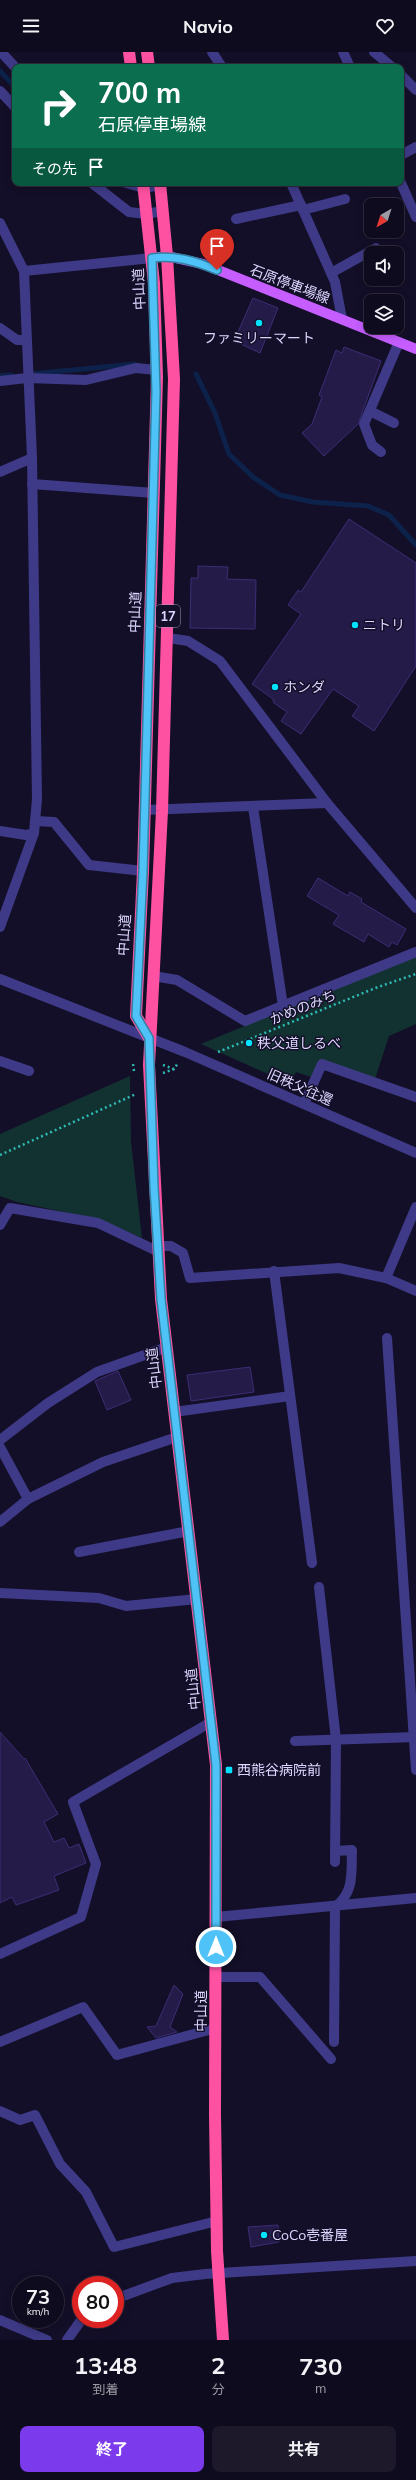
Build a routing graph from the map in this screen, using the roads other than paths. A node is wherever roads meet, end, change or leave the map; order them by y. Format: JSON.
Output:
{"nodes":[{"id":1,"x":1,"y":52,"type":"edge"},
{"id":2,"x":129,"y":52,"type":"edge"},
{"id":3,"x":147,"y":52,"type":"edge"},
{"id":4,"x":212,"y":52,"type":"edge"},
{"id":5,"x":343,"y":52,"type":"edge"},
{"id":6,"x":374,"y":52,"type":"edge"},
{"id":7,"x":12,"y":64,"type":"edge"},
{"id":8,"x":131,"y":64,"type":"edge"},
{"id":9,"x":149,"y":64,"type":"edge"},
{"id":10,"x":220,"y":64,"type":"edge"},
{"id":11,"x":349,"y":64,"type":"edge"},
{"id":12,"x":388,"y":64,"type":"edge"},
{"id":13,"x":404,"y":78,"type":"edge"},
{"id":14,"x":416,"y":90,"type":"edge"},
{"id":15,"x":0,"y":91,"type":"edge"},
{"id":16,"x":12,"y":104,"type":"edge"},
{"id":17,"x":416,"y":147,"type":"edge"},
{"id":18,"x":404,"y":153,"type":"edge"},
{"id":19,"x":96,"y":186,"type":"edge"},
{"id":20,"x":143,"y":186,"type":"edge"},
{"id":21,"x":161,"y":186,"type":"edge"},
{"id":22,"x":292,"y":186,"type":"edge"},
{"id":23,"x":402,"y":186,"type":"edge"},
{"id":24,"x":345,"y":199,"type":"dead end"},
{"id":25,"x":302,"y":207,"type":"junction"},
{"id":26,"x":163,"y":211,"type":"junction"},
{"id":27,"x":146,"y":214,"type":"junction"},
{"id":28,"x":416,"y":217,"type":"edge"},
{"id":29,"x":236,"y":219,"type":"dead end"},
{"id":30,"x":0,"y":223,"type":"edge"},
{"id":31,"x":364,"y":254,"type":"edge"},
{"id":32,"x":167,"y":256,"type":"junction"},
{"id":33,"x":152,"y":258,"type":"junction"},
{"id":34,"x":24,"y":271,"type":"junction"},
{"id":35,"x":331,"y":272,"type":"junction"},
{"id":36,"x":342,"y":319,"type":"junction"},
{"id":37,"x":0,"y":328,"type":"edge"},
{"id":38,"x":25,"y":340,"type":"junction"},
{"id":39,"x":399,"y":342,"type":"junction"},
{"id":40,"x":416,"y":349,"type":"edge"},
{"id":41,"x":156,"y":370,"type":"junction"},
{"id":42,"x":27,"y":378,"type":"junction"},
{"id":43,"x":0,"y":381,"type":"edge"},
{"id":44,"x":370,"y":411,"type":"junction"},
{"id":45,"x":394,"y":423,"type":"dead end"},
{"id":46,"x":381,"y":452,"type":"dead end"},
{"id":47,"x":32,"y":458,"type":"junction"},
{"id":48,"x":0,"y":472,"type":"edge"},
{"id":49,"x":32,"y":484,"type":"junction"},
{"id":50,"x":154,"y":493,"type":"junction"},
{"id":51,"x":168,"y":638,"type":"junction"},
{"id":52,"x":327,"y":803,"type":"junction"},
{"id":53,"x":253,"y":806,"type":"junction"},
{"id":54,"x":144,"y":810,"type":"junction"},
{"id":55,"x":162,"y":811,"type":"junction"},
{"id":56,"x":35,"y":821,"type":"junction"},
{"id":57,"x":0,"y":831,"type":"edge"},
{"id":58,"x":34,"y":833,"type":"junction"},
{"id":59,"x":143,"y":871,"type":"junction"},
{"id":60,"x":416,"y":908,"type":"edge"},
{"id":61,"x":0,"y":928,"type":"edge"},
{"id":62,"x":416,"y":952,"type":"edge"},
{"id":63,"x":153,"y":976,"type":"junction"},
{"id":64,"x":0,"y":979,"type":"edge"},
{"id":65,"x":283,"y":1006,"type":"junction"},
{"id":66,"x":149,"y":1038,"type":"junction"},
{"id":67,"x":0,"y":1061,"type":"edge"},
{"id":68,"x":29,"y":1071,"type":"dead end"},
{"id":69,"x":416,"y":1097,"type":"edge"},
{"id":70,"x":304,"y":1104,"type":"junction"},
{"id":71,"x":416,"y":1153,"type":"edge"},
{"id":72,"x":5,"y":1206,"type":"edge"},
{"id":73,"x":416,"y":1207,"type":"edge"},
{"id":74,"x":0,"y":1226,"type":"edge"},
{"id":75,"x":157,"y":1248,"type":"junction"},
{"id":76,"x":274,"y":1271,"type":"junction"},
{"id":77,"x":386,"y":1278,"type":"junction"},
{"id":78,"x":416,"y":1291,"type":"edge"},
{"id":79,"x":387,"y":1338,"type":"dead end"},
{"id":80,"x":167,"y":1346,"type":"junction"},
{"id":81,"x":290,"y":1396,"type":"junction"},
{"id":82,"x":174,"y":1412,"type":"junction"},
{"id":83,"x":177,"y":1437,"type":"junction"},
{"id":84,"x":0,"y":1440,"type":"edge"},
{"id":85,"x":0,"y":1447,"type":"edge"},
{"id":86,"x":28,"y":1499,"type":"junction"},
{"id":87,"x":0,"y":1522,"type":"edge"},
{"id":88,"x":189,"y":1531,"type":"junction"},
{"id":89,"x":79,"y":1552,"type":"dead end"},
{"id":90,"x":312,"y":1564,"type":"dead end"},
{"id":91,"x":319,"y":1587,"type":"dead end"},
{"id":92,"x":0,"y":1593,"type":"edge"},
{"id":93,"x":197,"y":1599,"type":"junction"},
{"id":94,"x":211,"y":1722,"type":"junction"},
{"id":95,"x":416,"y":1737,"type":"edge"},
{"id":96,"x":336,"y":1740,"type":"junction"},
{"id":97,"x":295,"y":1741,"type":"dead end"},
{"id":98,"x":416,"y":1770,"type":"edge"},
{"id":99,"x":335,"y":1851,"type":"junction"},
{"id":100,"x":335,"y":1862,"type":"dead end"},
{"id":101,"x":416,"y":1898,"type":"edge"},
{"id":102,"x":335,"y":1906,"type":"junction"},
{"id":103,"x":216,"y":1918,"type":"junction"},
{"id":104,"x":0,"y":1954,"type":"edge"},
{"id":105,"x":216,"y":1977,"type":"junction"},
{"id":106,"x":216,"y":2028,"type":"junction"},
{"id":107,"x":0,"y":2042,"type":"edge"},
{"id":108,"x":334,"y":2042,"type":"dead end"},
{"id":109,"x":331,"y":2059,"type":"dead end"},
{"id":110,"x":0,"y":2111,"type":"edge"},
{"id":111,"x":217,"y":2221,"type":"junction"},
{"id":112,"x":416,"y":2261,"type":"edge"},
{"id":113,"x":219,"y":2272,"type":"junction"},
{"id":114,"x":124,"y":2296,"type":"edge"},
{"id":115,"x":0,"y":2320,"type":"edge"},
{"id":116,"x":76,"y":2328,"type":"edge"},
{"id":117,"x":47,"y":2340,"type":"edge"},
{"id":118,"x":68,"y":2340,"type":"edge"},
{"id":119,"x":223,"y":2340,"type":"edge"}],
"edges":[{"from":1,"to":7,"type":"street"},
{"from":2,"to":8,"type":"highway"},
{"from":3,"to":9,"type":"highway"},
{"from":4,"to":10,"type":"street"},
{"from":5,"to":11,"type":"street"},
{"from":6,"to":12,"type":"street"},
{"from":13,"to":14,"type":"street"},
{"from":15,"to":16,"type":"street"},
{"from":17,"to":18,"type":"street"},
{"from":19,"to":27,"type":"street"},
{"from":20,"to":27,"type":"highway","name":"中山道","number":"17"},
{"from":21,"to":26,"type":"highway","name":"中山道","number":"17"},
{"from":22,"to":25,"type":"street"},
{"from":23,"to":28,"type":"street"},
{"from":24,"to":25,"type":"street"},
{"from":25,"to":29,"type":"street"},
{"from":25,"to":35,"type":"street"},
{"from":26,"to":27,"type":"street"},
{"from":26,"to":32,"type":"highway","name":"中山道","number":"17"},
{"from":27,"to":33,"type":"highway","name":"中山道","number":"17"},
{"from":30,"to":34,"type":"street"},
{"from":31,"to":35,"type":"street"},
{"from":32,"to":33,"type":"main road","name":"石原停車場線"},
{"from":32,"to":36,"type":"main road","name":"石原停車場線"},
{"from":32,"to":51,"type":"highway","name":"中山道","number":"17"},
{"from":33,"to":34,"type":"street"},
{"from":33,"to":41,"type":"highway","name":"中山道","number":"17"},
{"from":34,"to":38,"type":"street"},
{"from":35,"to":36,"type":"street"},
{"from":36,"to":39,"type":"main road","name":"石原停車場線"},
{"from":37,"to":38,"type":"street"},
{"from":38,"to":42,"type":"street"},
{"from":39,"to":40,"type":"main road","name":"石原停車場線"},
{"from":39,"to":44,"type":"street"},
{"from":41,"to":42,"type":"street"},
{"from":41,"to":50,"type":"highway","name":"中山道","number":"17"},
{"from":42,"to":43,"type":"street"},
{"from":42,"to":47,"type":"street"},
{"from":44,"to":45,"type":"street"},
{"from":44,"to":46,"type":"street"},
{"from":47,"to":48,"type":"street"},
{"from":47,"to":49,"type":"street"},
{"from":49,"to":50,"type":"street"},
{"from":49,"to":56,"type":"street"},
{"from":50,"to":54,"type":"highway","name":"中山道","number":"17"},
{"from":51,"to":52,"type":"street"},
{"from":51,"to":55,"type":"highway","name":"中山道","number":"17"},
{"from":52,"to":53,"type":"street"},
{"from":52,"to":60,"type":"street"},
{"from":53,"to":55,"type":"street"},
{"from":53,"to":65,"type":"street"},
{"from":54,"to":55,"type":"street"},
{"from":54,"to":59,"type":"highway","name":"中山道","number":"17"},
{"from":55,"to":63,"type":"highway","name":"中山道","number":"17"},
{"from":56,"to":58,"type":"street"},
{"from":56,"to":59,"type":"street"},
{"from":57,"to":58,"type":"street"},
{"from":58,"to":61,"type":"street"},
{"from":59,"to":66,"type":"highway","name":"中山道","number":"17"},
{"from":62,"to":65,"type":"street"},
{"from":63,"to":65,"type":"street"},
{"from":63,"to":66,"type":"highway","name":"中山道","number":"17"},
{"from":64,"to":66,"type":"street","name":"旧秩父往還"},
{"from":66,"to":70,"type":"street","name":"旧秩父往還"},
{"from":66,"to":75,"type":"highway","name":"中山道","number":"17"},
{"from":67,"to":68,"type":"street"},
{"from":69,"to":70,"type":"street"},
{"from":70,"to":71,"type":"street","name":"旧秩父往還"},
{"from":72,"to":74,"type":"street"},
{"from":72,"to":75,"type":"street"},
{"from":73,"to":77,"type":"street"},
{"from":75,"to":76,"type":"street"},
{"from":75,"to":80,"type":"highway","name":"中山道","number":"17"},
{"from":76,"to":77,"type":"street"},
{"from":76,"to":81,"type":"street"},
{"from":77,"to":78,"type":"street"},
{"from":79,"to":95,"type":"street"},
{"from":80,"to":82,"type":"highway","name":"中山道","number":"17"},
{"from":80,"to":84,"type":"street"},
{"from":81,"to":82,"type":"street"},
{"from":81,"to":90,"type":"street"},
{"from":82,"to":83,"type":"highway","name":"中山道","number":"17"},
{"from":83,"to":86,"type":"street"},
{"from":83,"to":88,"type":"highway","name":"中山道","number":"17"},
{"from":85,"to":86,"type":"street"},
{"from":86,"to":87,"type":"street"},
{"from":88,"to":89,"type":"street"},
{"from":88,"to":93,"type":"highway","name":"中山道","number":"17"},
{"from":91,"to":96,"type":"street"},
{"from":92,"to":93,"type":"street"},
{"from":93,"to":94,"type":"highway","name":"中山道","number":"17"},
{"from":94,"to":103,"type":"highway","name":"中山道","number":"17"},
{"from":94,"to":104,"type":"street"},
{"from":95,"to":96,"type":"street"},
{"from":95,"to":98,"type":"street"},
{"from":96,"to":97,"type":"street"},
{"from":96,"to":99,"type":"street"},
{"from":99,"to":100,"type":"street"},
{"from":99,"to":102,"type":"street"},
{"from":101,"to":102,"type":"street"},
{"from":102,"to":103,"type":"street"},
{"from":102,"to":108,"type":"street"},
{"from":103,"to":105,"type":"highway","name":"中山道","number":"17"},
{"from":105,"to":106,"type":"highway","name":"中山道","number":"17"},
{"from":105,"to":109,"type":"street"},
{"from":106,"to":107,"type":"street"},
{"from":106,"to":111,"type":"highway","name":"中山道","number":"17"},
{"from":110,"to":111,"type":"street"},
{"from":111,"to":113,"type":"highway","name":"中山道","number":"17"},
{"from":112,"to":113,"type":"street"},
{"from":113,"to":114,"type":"street"},
{"from":113,"to":119,"type":"highway","name":"中山道","number":"17"},
{"from":115,"to":117,"type":"street"},
{"from":116,"to":118,"type":"street"}]}
